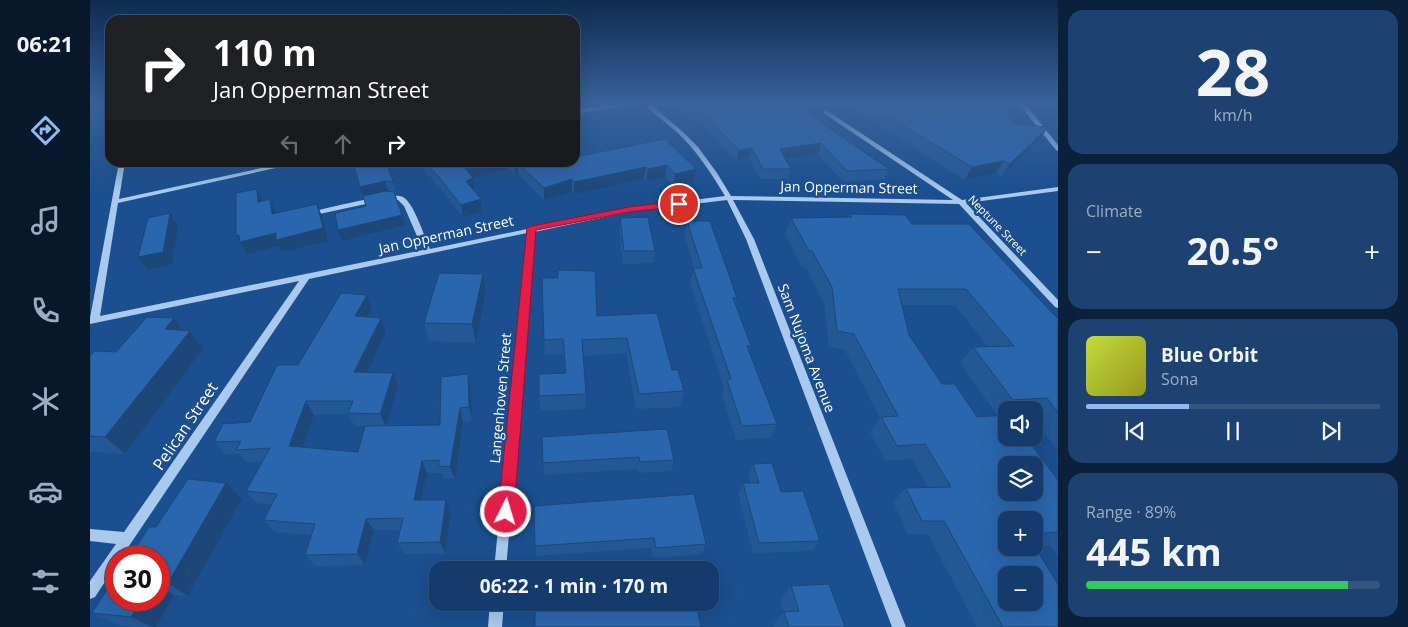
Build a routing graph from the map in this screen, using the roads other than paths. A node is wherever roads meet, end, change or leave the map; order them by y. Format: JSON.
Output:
{"nodes":[{"id":1,"x":681,"y":133,"type":"edge"},
{"id":2,"x":857,"y":133,"type":"edge"},
{"id":3,"x":1045,"y":133,"type":"edge"},
{"id":4,"x":1058,"y":149,"type":"edge"},
{"id":5,"x":121,"y":167,"type":"edge"},
{"id":6,"x":277,"y":167,"type":"edge"},
{"id":7,"x":1058,"y":189,"type":"edge"},
{"id":8,"x":729,"y":198,"type":"junction"},
{"id":9,"x":115,"y":202,"type":"junction"},
{"id":10,"x":960,"y":202,"type":"junction"},
{"id":11,"x":302,"y":216,"type":"edge"},
{"id":12,"x":532,"y":228,"type":"junction"},
{"id":13,"x":427,"y":251,"type":"junction"},
{"id":14,"x":306,"y":277,"type":"junction"},
{"id":15,"x":1058,"y":305,"type":"edge"},
{"id":16,"x":93,"y":321,"type":"edge"},
{"id":17,"x":90,"y":535,"type":"edge"},
{"id":18,"x":127,"y":539,"type":"junction"},
{"id":19,"x":501,"y":561,"type":"edge"},
{"id":20,"x":90,"y":592,"type":"edge"},
{"id":21,"x":496,"y":611,"type":"edge"},
{"id":22,"x":495,"y":627,"type":"edge"},
{"id":23,"x":899,"y":627,"type":"edge"}],
"edges":[{"from":1,"to":8,"type":"street","name":"Sam Nujoma Avenue"},
{"from":2,"to":10,"type":"street","name":"Neptune Street"},
{"from":3,"to":4,"type":"street"},
{"from":5,"to":9,"type":"street"},
{"from":6,"to":9,"type":"street"},
{"from":7,"to":10,"type":"street","name":"Jan Opperman Street"},
{"from":8,"to":10,"type":"street","name":"Jan Opperman Street"},
{"from":8,"to":12,"type":"street","name":"Jan Opperman Street"},
{"from":8,"to":23,"type":"street","name":"Sam Nujoma Avenue"},
{"from":9,"to":16,"type":"street"},
{"from":10,"to":15,"type":"street","name":"Neptune Street"},
{"from":11,"to":13,"type":"street"},
{"from":12,"to":13,"type":"street","name":"Jan Opperman Street"},
{"from":12,"to":19,"type":"street","name":"Langenhoven Street"},
{"from":13,"to":14,"type":"street","name":"Jan Opperman Street"},
{"from":14,"to":16,"type":"street","name":"Jan Opperman Street"},
{"from":14,"to":18,"type":"street","name":"Pelican Street"},
{"from":17,"to":18,"type":"street"},
{"from":18,"to":20,"type":"street","name":"Pelican Street"},
{"from":21,"to":22,"type":"street"}]}
